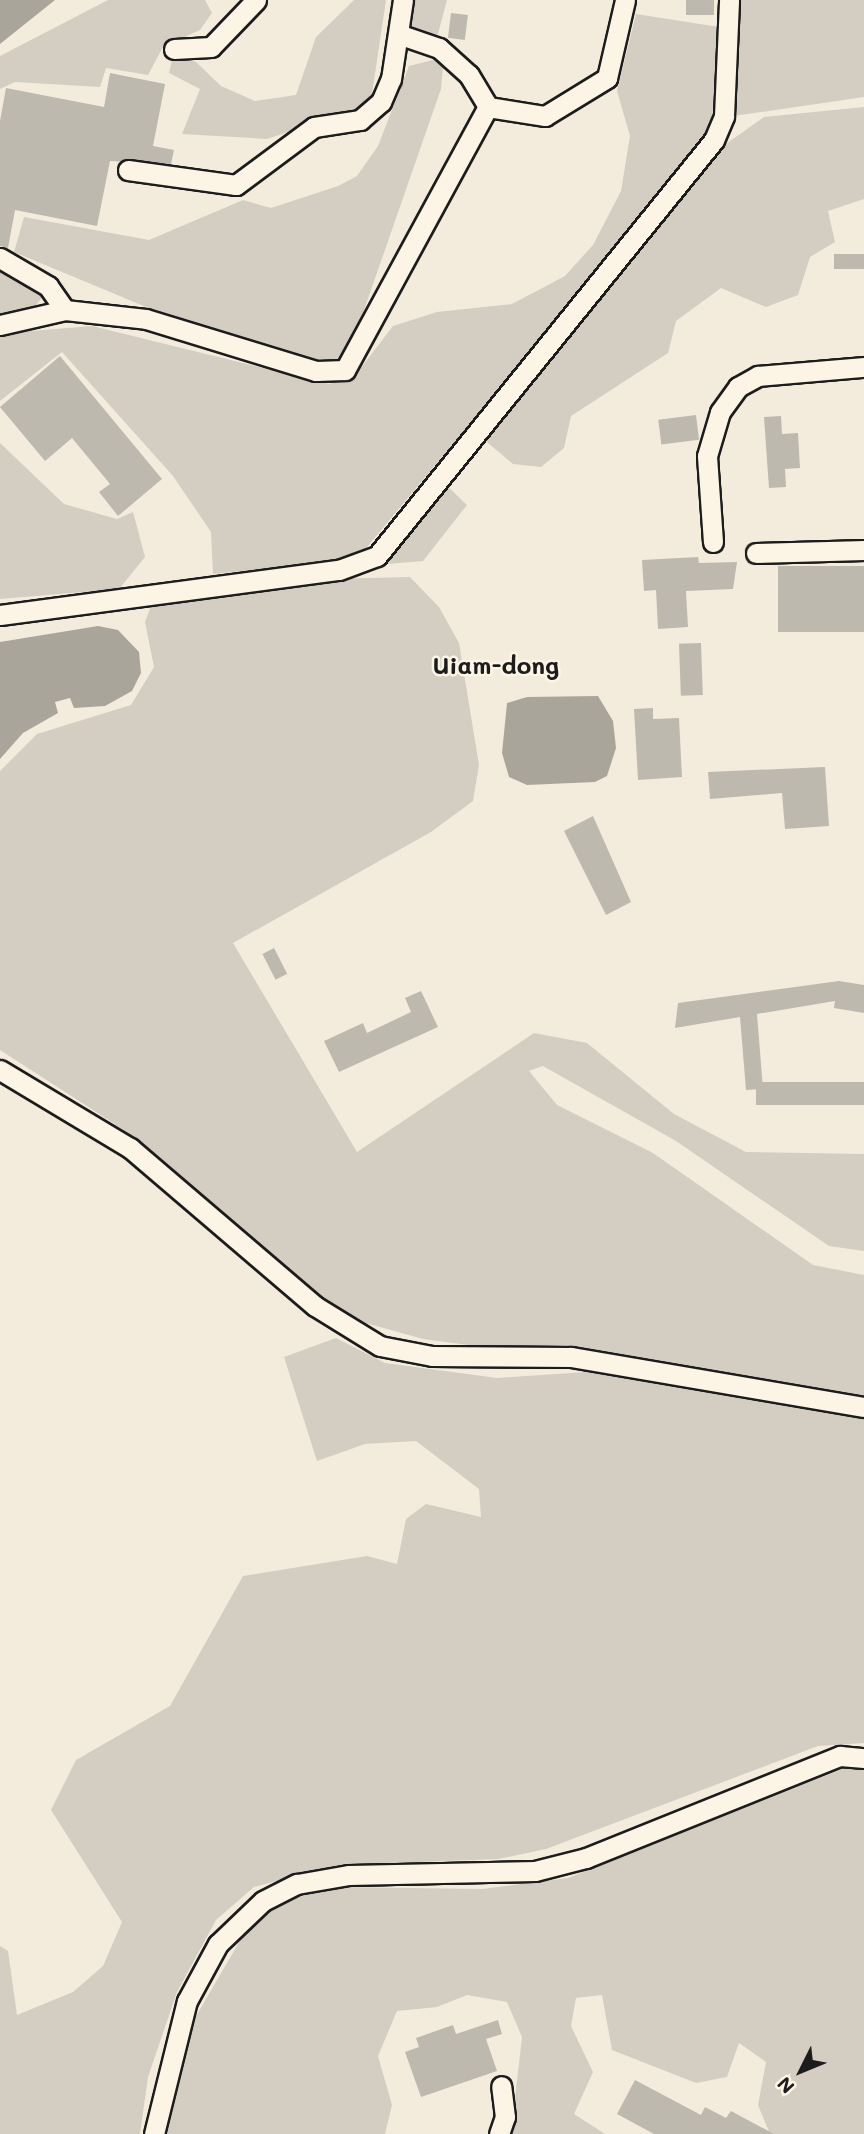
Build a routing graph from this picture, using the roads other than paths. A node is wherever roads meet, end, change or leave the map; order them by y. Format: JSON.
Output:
{"nodes":[{"id":1,"x":256,"y":0,"type":"edge"},
{"id":2,"x":403,"y":0,"type":"edge"},
{"id":3,"x":625,"y":0,"type":"edge"},
{"id":4,"x":729,"y":0,"type":"edge"},
{"id":5,"x":401,"y":35,"type":"junction"},
{"id":6,"x":174,"y":49,"type":"dead end"},
{"id":7,"x":488,"y":107,"type":"junction"},
{"id":8,"x":128,"y":170,"type":"dead end"},
{"id":9,"x":0,"y":258,"type":"edge"},
{"id":10,"x":65,"y":310,"type":"junction"},
{"id":11,"x":0,"y":325,"type":"edge"},
{"id":12,"x":864,"y":367,"type":"edge"},
{"id":13,"x":713,"y":542,"type":"dead end"},
{"id":14,"x":864,"y":550,"type":"edge"},
{"id":15,"x":756,"y":553,"type":"dead end"},
{"id":16,"x":0,"y":615,"type":"edge"},
{"id":17,"x":0,"y":1070,"type":"edge"},
{"id":18,"x":864,"y":1407,"type":"edge"},
{"id":19,"x":864,"y":1758,"type":"edge"},
{"id":20,"x":501,"y":2086,"type":"dead end"},
{"id":21,"x":154,"y":2134,"type":"edge"},
{"id":22,"x":499,"y":2134,"type":"edge"}],
"edges":[{"from":1,"to":6,"type":"street"},
{"from":2,"to":5,"type":"street"},
{"from":3,"to":7,"type":"street"},
{"from":4,"to":16,"type":"street"},
{"from":5,"to":7,"type":"street"},
{"from":5,"to":8,"type":"street"},
{"from":7,"to":10,"type":"street"},
{"from":9,"to":10,"type":"street"},
{"from":10,"to":11,"type":"street"},
{"from":12,"to":13,"type":"street"},
{"from":14,"to":15,"type":"street"},
{"from":17,"to":18,"type":"street"},
{"from":19,"to":21,"type":"street"},
{"from":20,"to":22,"type":"street"}]}
